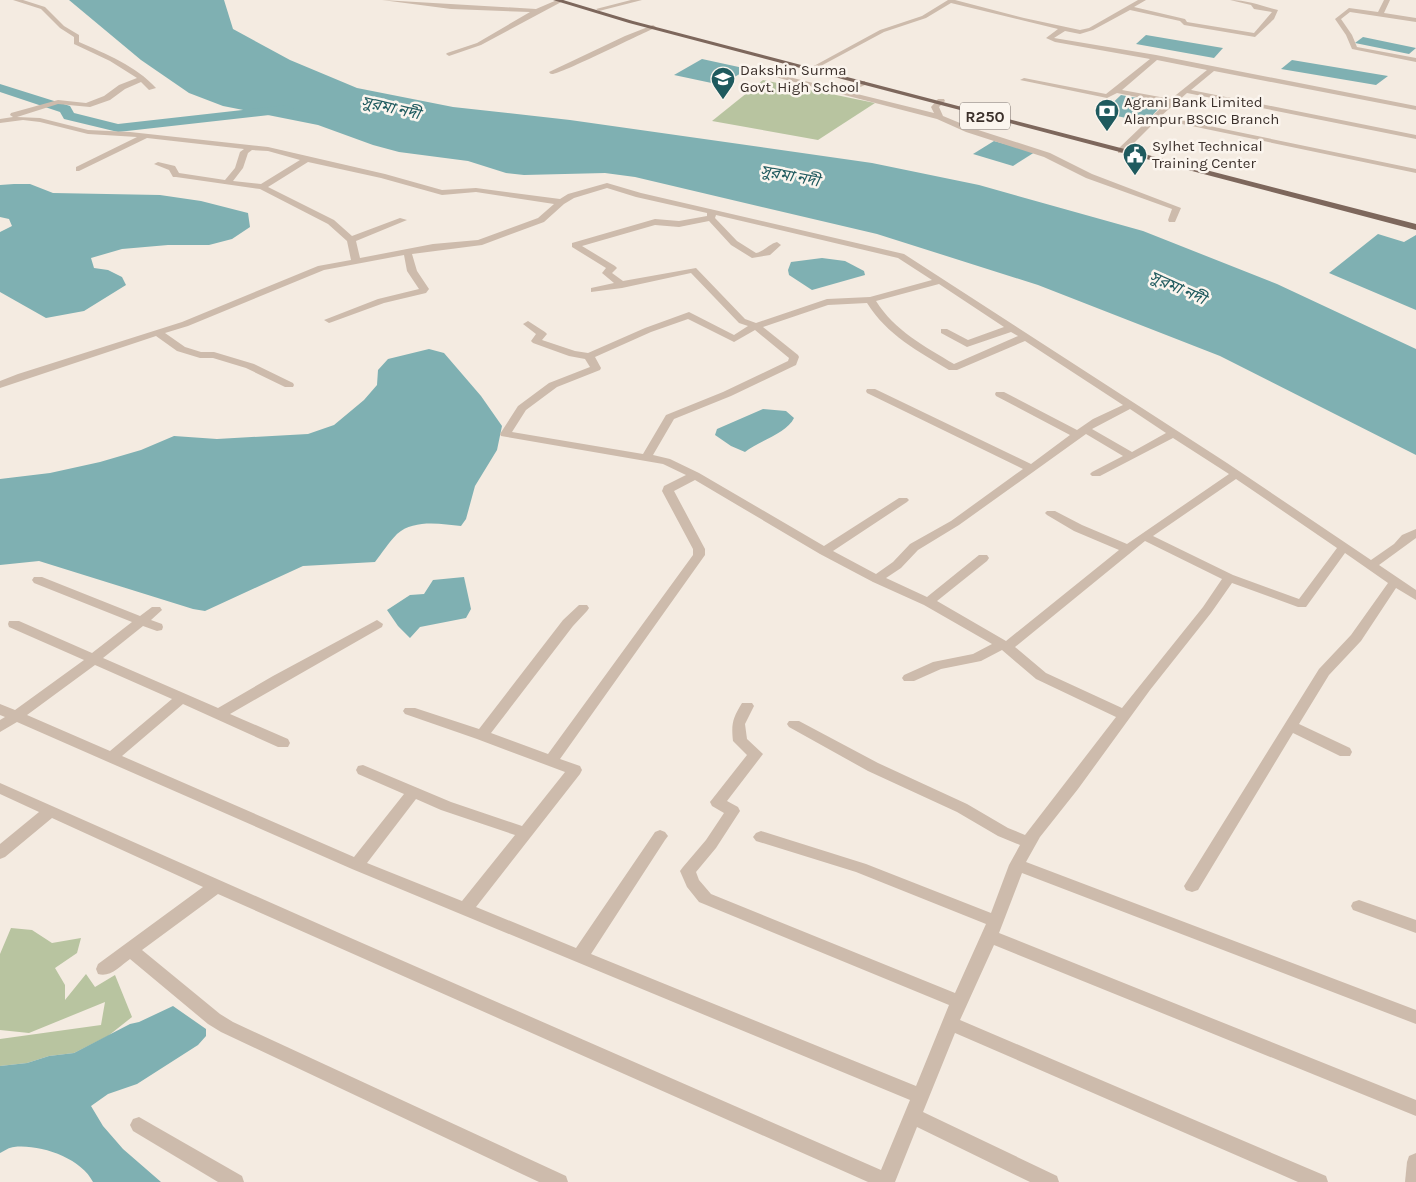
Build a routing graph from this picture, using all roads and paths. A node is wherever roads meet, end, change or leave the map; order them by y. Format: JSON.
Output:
{"nodes":[{"id":1,"x":16,"y":0,"type":"edge"},
{"id":2,"x":385,"y":0,"type":"edge"},
{"id":3,"x":561,"y":0,"type":"edge"},
{"id":4,"x":639,"y":0,"type":"edge"},
{"id":5,"x":952,"y":0,"type":"edge"},
{"id":6,"x":1143,"y":0,"type":"edge"},
{"id":7,"x":1233,"y":0,"type":"edge"},
{"id":8,"x":1387,"y":0,"type":"edge"},
{"id":9,"x":406,"y":1,"type":"edge"},
{"id":10,"x":1129,"y":8,"type":"junction"},
{"id":11,"x":599,"y":10,"type":"junction"},
{"id":12,"x":537,"y":12,"type":"junction"},
{"id":13,"x":1380,"y":14,"type":"junction"},
{"id":14,"x":1416,"y":20,"type":"edge"},
{"id":15,"x":653,"y":27,"type":"junction"},
{"id":16,"x":1066,"y":28,"type":"junction"},
{"id":17,"x":449,"y":54,"type":"dead end"},
{"id":18,"x":1156,"y":57,"type":"junction"},
{"id":19,"x":1416,"y":60,"type":"edge"},
{"id":20,"x":815,"y":67,"type":"junction"},
{"id":21,"x":1212,"y":69,"type":"junction"},
{"id":22,"x":552,"y":72,"type":"dead end"},
{"id":23,"x":777,"y":76,"type":"dead end"},
{"id":24,"x":141,"y":79,"type":"junction"},
{"id":25,"x":1024,"y":80,"type":"dead end"},
{"id":26,"x":862,"y":83,"type":"junction"},
{"id":27,"x":152,"y":88,"type":"dead end"},
{"id":28,"x":1116,"y":91,"type":"junction"},
{"id":29,"x":1187,"y":91,"type":"junction"},
{"id":30,"x":843,"y":92,"type":"junction"},
{"id":31,"x":939,"y":102,"type":"junction"},
{"id":32,"x":1173,"y":102,"type":"junction"},
{"id":33,"x":1416,"y":108,"type":"edge"},
{"id":34,"x":940,"y":117,"type":"junction"},
{"id":35,"x":1157,"y":117,"type":"junction"},
{"id":36,"x":5,"y":120,"type":"edge"},
{"id":37,"x":146,"y":136,"type":"junction"},
{"id":38,"x":1416,"y":137,"type":"edge"},
{"id":39,"x":251,"y":146,"type":"junction"},
{"id":40,"x":1123,"y":150,"type":"junction"},
{"id":41,"x":307,"y":159,"type":"junction"},
{"id":42,"x":158,"y":164,"type":"dead end"},
{"id":43,"x":79,"y":169,"type":"dead end"},
{"id":44,"x":1416,"y":171,"type":"edge"},
{"id":45,"x":226,"y":182,"type":"junction"},
{"id":46,"x":262,"y":187,"type":"junction"},
{"id":47,"x":561,"y":202,"type":"junction"},
{"id":48,"x":711,"y":214,"type":"junction"},
{"id":49,"x":403,"y":220,"type":"dead end"},
{"id":50,"x":1172,"y":220,"type":"dead end"},
{"id":51,"x":1416,"y":225,"type":"edge"},
{"id":52,"x":351,"y":240,"type":"junction"},
{"id":53,"x":777,"y":245,"type":"dead end"},
{"id":54,"x":407,"y":251,"type":"junction"},
{"id":55,"x":356,"y":261,"type":"junction"},
{"id":56,"x":941,"y":281,"type":"junction"},
{"id":57,"x":622,"y":285,"type":"junction"},
{"id":58,"x":594,"y":290,"type":"dead end"},
{"id":59,"x":870,"y":300,"type":"junction"},
{"id":60,"x":330,"y":320,"type":"dead end"},
{"id":61,"x":528,"y":324,"type":"dead end"},
{"id":62,"x":756,"y":326,"type":"junction"},
{"id":63,"x":1012,"y":328,"type":"junction"},
{"id":64,"x":944,"y":331,"type":"dead end"},
{"id":65,"x":158,"y":333,"type":"junction"},
{"id":66,"x":1026,"y":337,"type":"junction"},
{"id":67,"x":589,"y":356,"type":"junction"},
{"id":68,"x":0,"y":385,"type":"edge"},
{"id":69,"x":289,"y":385,"type":"dead end"},
{"id":70,"x":871,"y":390,"type":"dead end"},
{"id":71,"x":1000,"y":394,"type":"dead end"},
{"id":72,"x":1131,"y":405,"type":"junction"},
{"id":73,"x":1082,"y":432,"type":"junction"},
{"id":74,"x":1173,"y":432,"type":"junction"},
{"id":75,"x":1131,"y":456,"type":"junction"},
{"id":76,"x":646,"y":458,"type":"junction"},
{"id":77,"x":1031,"y":468,"type":"junction"},
{"id":78,"x":1096,"y":474,"type":"dead end"},
{"id":79,"x":1236,"y":474,"type":"junction"},
{"id":80,"x":695,"y":475,"type":"junction"},
{"id":81,"x":903,"y":500,"type":"dead end"},
{"id":82,"x":1051,"y":513,"type":"dead end"},
{"id":83,"x":1416,"y":533,"type":"edge"},
{"id":84,"x":1144,"y":536,"type":"junction"},
{"id":85,"x":1344,"y":546,"type":"junction"},
{"id":86,"x":1128,"y":549,"type":"junction"},
{"id":87,"x":824,"y":551,"type":"junction"},
{"id":88,"x":983,"y":558,"type":"dead end"},
{"id":89,"x":1372,"y":565,"type":"junction"},
{"id":90,"x":1229,"y":578,"type":"junction"},
{"id":91,"x":877,"y":579,"type":"junction"},
{"id":92,"x":38,"y":580,"type":"dead end"},
{"id":93,"x":1395,"y":581,"type":"junction"},
{"id":94,"x":1416,"y":596,"type":"edge"},
{"id":95,"x":928,"y":602,"type":"junction"},
{"id":96,"x":583,"y":608,"type":"dead end"},
{"id":97,"x":156,"y":610,"type":"dead end"},
{"id":98,"x":141,"y":622,"type":"junction"},
{"id":99,"x":14,"y":624,"type":"dead end"},
{"id":100,"x":377,"y":624,"type":"dead end"},
{"id":101,"x":157,"y":628,"type":"dead end"},
{"id":102,"x":1004,"y":646,"type":"junction"},
{"id":103,"x":91,"y":660,"type":"junction"},
{"id":104,"x":909,"y":678,"type":"dead end"},
{"id":105,"x":182,"y":698,"type":"junction"},
{"id":106,"x":747,"y":706,"type":"dead end"},
{"id":107,"x":410,"y":711,"type":"dead end"},
{"id":108,"x":7,"y":713,"type":"edge"},
{"id":109,"x":219,"y":714,"type":"junction"},
{"id":110,"x":1124,"y":715,"type":"junction"},
{"id":111,"x":794,"y":724,"type":"dead end"},
{"id":112,"x":0,"y":727,"type":"edge"},
{"id":113,"x":1292,"y":727,"type":"junction"},
{"id":114,"x":482,"y":735,"type":"junction"},
{"id":115,"x":283,"y":742,"type":"dead end"},
{"id":116,"x":1345,"y":752,"type":"dead end"},
{"id":117,"x":110,"y":758,"type":"junction"},
{"id":118,"x":550,"y":760,"type":"junction"},
{"id":119,"x":362,"y":770,"type":"dead end"},
{"id":120,"x":0,"y":788,"type":"edge"},
{"id":121,"x":413,"y":792,"type":"junction"},
{"id":122,"x":50,"y":811,"type":"junction"},
{"id":123,"x":526,"y":833,"type":"junction"},
{"id":124,"x":660,"y":836,"type":"dead end"},
{"id":125,"x":761,"y":837,"type":"dead end"},
{"id":126,"x":1029,"y":843,"type":"junction"},
{"id":127,"x":0,"y":853,"type":"edge"},
{"id":128,"x":357,"y":865,"type":"junction"},
{"id":129,"x":1017,"y":865,"type":"junction"},
{"id":130,"x":1192,"y":886,"type":"dead end"},
{"id":131,"x":215,"y":887,"type":"junction"},
{"id":132,"x":1359,"y":906,"type":"dead end"},
{"id":133,"x":465,"y":910,"type":"junction"},
{"id":134,"x":1416,"y":927,"type":"edge"},
{"id":135,"x":992,"y":928,"type":"junction"},
{"id":136,"x":134,"y":946,"type":"junction"},
{"id":137,"x":580,"y":956,"type":"junction"},
{"id":138,"x":104,"y":969,"type":"dead end"},
{"id":139,"x":959,"y":1002,"type":"junction"},
{"id":140,"x":1416,"y":1017,"type":"edge"},
{"id":141,"x":950,"y":1023,"type":"junction"},
{"id":142,"x":920,"y":1096,"type":"junction"},
{"id":143,"x":1416,"y":1108,"type":"edge"},
{"id":144,"x":912,"y":1116,"type":"junction"},
{"id":145,"x":139,"y":1125,"type":"dead end"},
{"id":146,"x":1416,"y":1162,"type":"edge"},
{"id":147,"x":235,"y":1182,"type":"edge"},
{"id":148,"x":559,"y":1182,"type":"edge"},
{"id":149,"x":885,"y":1182,"type":"edge"},
{"id":150,"x":1050,"y":1182,"type":"edge"},
{"id":151,"x":1319,"y":1182,"type":"edge"},
{"id":152,"x":1414,"y":1182,"type":"edge"}],
"edges":[{"from":1,"to":24,"type":"street"},
{"from":2,"to":9,"type":"street"},
{"from":3,"to":11,"type":"main road","number":"R250"},
{"from":3,"to":12,"type":"street"},
{"from":3,"to":15,"type":"main road","number":"R250"},
{"from":4,"to":11,"type":"street"},
{"from":5,"to":16,"type":"street"},
{"from":5,"to":20,"type":"street"},
{"from":6,"to":10,"type":"street"},
{"from":7,"to":10,"type":"street"},
{"from":8,"to":13,"type":"street"},
{"from":9,"to":12,"type":"street"},
{"from":10,"to":16,"type":"street"},
{"from":11,"to":20,"type":"main road","number":"R250"},
{"from":12,"to":17,"type":"street"},
{"from":13,"to":14,"type":"street"},
{"from":13,"to":19,"type":"street"},
{"from":15,"to":22,"type":"street"},
{"from":15,"to":26,"type":"main road","number":"R250"},
{"from":16,"to":18,"type":"street"},
{"from":18,"to":21,"type":"street"},
{"from":18,"to":28,"type":"street"},
{"from":20,"to":31,"type":"main road","number":"R250"},
{"from":21,"to":29,"type":"street"},
{"from":21,"to":33,"type":"street"},
{"from":23,"to":30,"type":"street"},
{"from":24,"to":27,"type":"street"},
{"from":24,"to":36,"type":"street"},
{"from":25,"to":28,"type":"street"},
{"from":26,"to":30,"type":"street"},
{"from":26,"to":31,"type":"main road","number":"R250"},
{"from":28,"to":32,"type":"street"},
{"from":29,"to":32,"type":"street"},
{"from":29,"to":38,"type":"street"},
{"from":30,"to":34,"type":"street"},
{"from":31,"to":34,"type":"street"},
{"from":31,"to":40,"type":"main road","number":"R250"},
{"from":32,"to":35,"type":"street"},
{"from":34,"to":50,"type":"street"},
{"from":35,"to":40,"type":"street"},
{"from":35,"to":44,"type":"street"},
{"from":36,"to":37,"type":"street"},
{"from":37,"to":39,"type":"street"},
{"from":37,"to":43,"type":"street"},
{"from":39,"to":41,"type":"street"},
{"from":39,"to":45,"type":"street"},
{"from":40,"to":51,"type":"main road","number":"R250"},
{"from":41,"to":46,"type":"street"},
{"from":41,"to":47,"type":"street"},
{"from":42,"to":45,"type":"street"},
{"from":45,"to":46,"type":"street"},
{"from":46,"to":52,"type":"street"},
{"from":47,"to":48,"type":"street"},
{"from":47,"to":54,"type":"street"},
{"from":48,"to":53,"type":"street"},
{"from":48,"to":56,"type":"street"},
{"from":48,"to":57,"type":"street"},
{"from":49,"to":52,"type":"street"},
{"from":52,"to":55,"type":"street"},
{"from":54,"to":55,"type":"street"},
{"from":54,"to":60,"type":"street"},
{"from":55,"to":65,"type":"street"},
{"from":56,"to":59,"type":"street"},
{"from":56,"to":63,"type":"street"},
{"from":57,"to":58,"type":"street"},
{"from":57,"to":62,"type":"street"},
{"from":59,"to":62,"type":"street"},
{"from":59,"to":66,"type":"street"},
{"from":61,"to":67,"type":"street"},
{"from":62,"to":67,"type":"street"},
{"from":62,"to":76,"type":"street"},
{"from":63,"to":64,"type":"street"},
{"from":63,"to":66,"type":"street"},
{"from":65,"to":68,"type":"street"},
{"from":65,"to":69,"type":"street"},
{"from":66,"to":72,"type":"street"},
{"from":67,"to":76,"type":"street"},
{"from":70,"to":77,"type":"street"},
{"from":71,"to":73,"type":"street"},
{"from":72,"to":73,"type":"street"},
{"from":72,"to":74,"type":"street"},
{"from":73,"to":75,"type":"street"},
{"from":73,"to":77,"type":"street"},
{"from":74,"to":75,"type":"street"},
{"from":74,"to":79,"type":"street"},
{"from":75,"to":78,"type":"street"},
{"from":76,"to":80,"type":"street"},
{"from":77,"to":91,"type":"street"},
{"from":79,"to":84,"type":"street"},
{"from":79,"to":85,"type":"street"},
{"from":80,"to":87,"type":"street"},
{"from":80,"to":118,"type":"street"},
{"from":81,"to":87,"type":"street"},
{"from":82,"to":86,"type":"street"},
{"from":83,"to":89,"type":"street"},
{"from":84,"to":86,"type":"street"},
{"from":84,"to":90,"type":"street"},
{"from":85,"to":89,"type":"street"},
{"from":85,"to":90,"type":"street"},
{"from":86,"to":102,"type":"street"},
{"from":87,"to":91,"type":"street"},
{"from":88,"to":95,"type":"street"},
{"from":89,"to":93,"type":"street"},
{"from":90,"to":110,"type":"street"},
{"from":91,"to":95,"type":"street"},
{"from":92,"to":98,"type":"street"},
{"from":93,"to":94,"type":"street"},
{"from":93,"to":113,"type":"street"},
{"from":95,"to":102,"type":"street"},
{"from":96,"to":114,"type":"street"},
{"from":97,"to":98,"type":"street"},
{"from":98,"to":101,"type":"street"},
{"from":98,"to":103,"type":"street"},
{"from":99,"to":103,"type":"street"},
{"from":100,"to":109,"type":"street"},
{"from":102,"to":104,"type":"street"},
{"from":102,"to":110,"type":"street"},
{"from":103,"to":105,"type":"street"},
{"from":103,"to":108,"type":"street"},
{"from":105,"to":109,"type":"street"},
{"from":105,"to":117,"type":"street"},
{"from":106,"to":139,"type":"street"},
{"from":107,"to":114,"type":"street"},
{"from":108,"to":112,"type":"street"},
{"from":108,"to":117,"type":"street"},
{"from":109,"to":115,"type":"street"},
{"from":110,"to":126,"type":"street"},
{"from":111,"to":126,"type":"street"},
{"from":113,"to":116,"type":"street"},
{"from":113,"to":130,"type":"street"},
{"from":114,"to":118,"type":"street"},
{"from":117,"to":128,"type":"street"},
{"from":118,"to":123,"type":"street"},
{"from":119,"to":121,"type":"street"},
{"from":120,"to":122,"type":"street"},
{"from":121,"to":123,"type":"street"},
{"from":121,"to":128,"type":"street"},
{"from":122,"to":127,"type":"street"},
{"from":122,"to":131,"type":"street"},
{"from":123,"to":133,"type":"street"},
{"from":124,"to":137,"type":"street"},
{"from":125,"to":135,"type":"street"},
{"from":126,"to":129,"type":"street"},
{"from":128,"to":133,"type":"street"},
{"from":129,"to":135,"type":"street"},
{"from":129,"to":140,"type":"street"},
{"from":131,"to":136,"type":"street"},
{"from":131,"to":149,"type":"street"},
{"from":132,"to":134,"type":"street"},
{"from":133,"to":137,"type":"street"},
{"from":135,"to":139,"type":"street"},
{"from":135,"to":143,"type":"street"},
{"from":136,"to":138,"type":"street"},
{"from":136,"to":148,"type":"street"},
{"from":137,"to":142,"type":"street"},
{"from":139,"to":141,"type":"street"},
{"from":141,"to":142,"type":"street"},
{"from":141,"to":151,"type":"street"},
{"from":142,"to":144,"type":"street"},
{"from":144,"to":149,"type":"street"},
{"from":144,"to":150,"type":"street"},
{"from":145,"to":147,"type":"street"},
{"from":146,"to":152,"type":"street"}]}
